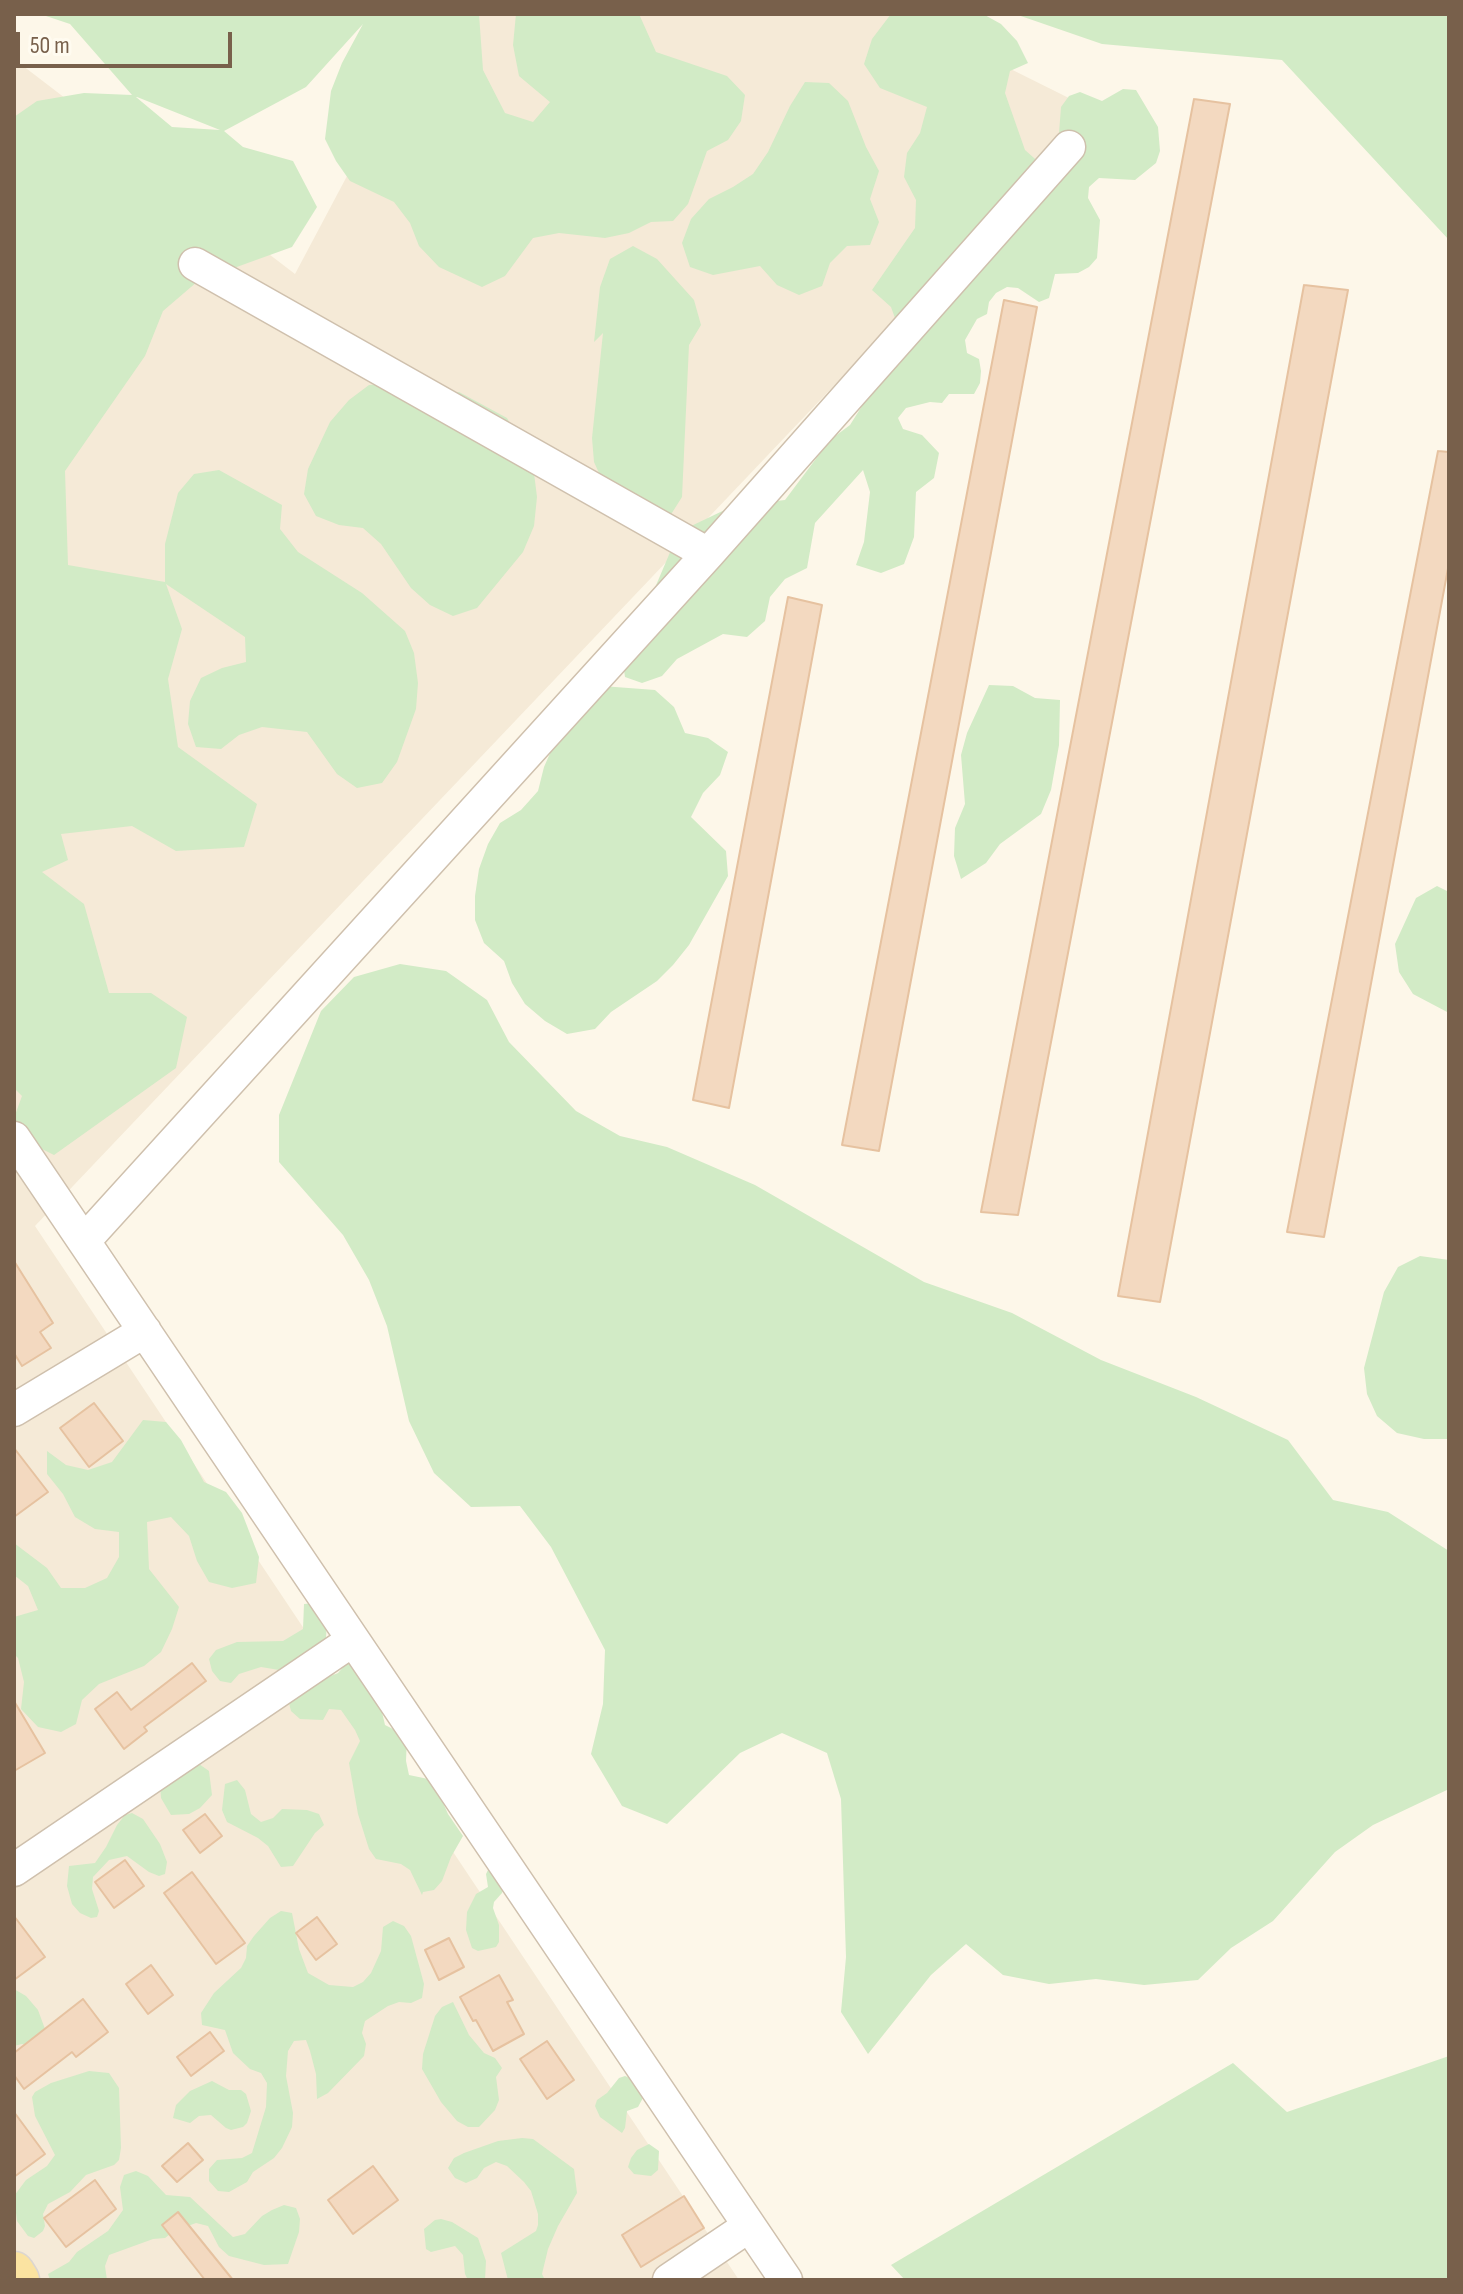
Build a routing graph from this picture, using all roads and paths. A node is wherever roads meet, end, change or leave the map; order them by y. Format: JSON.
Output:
{"nodes":[{"id":1,"x":1069,"y":147,"type":"dead end"},
{"id":2,"x":195,"y":264,"type":"dead end"},
{"id":3,"x":708,"y":554,"type":"junction"},
{"id":4,"x":14,"y":1138,"type":"edge"},
{"id":5,"x":84,"y":1241,"type":"junction"},
{"id":6,"x":145,"y":1331,"type":"junction"},
{"id":7,"x":14,"y":1410,"type":"edge"},
{"id":8,"x":353,"y":1640,"type":"junction"},
{"id":9,"x":14,"y":1870,"type":"edge"},
{"id":10,"x":749,"y":2226,"type":"junction"},
{"id":11,"x":14,"y":2272,"type":"edge"},
{"id":12,"x":19,"y":2280,"type":"edge"},
{"id":13,"x":669,"y":2280,"type":"edge"},
{"id":14,"x":786,"y":2280,"type":"edge"}],
"edges":[{"from":1,"to":3,"type":"street"},
{"from":2,"to":3,"type":"street"},
{"from":3,"to":5,"type":"street"},
{"from":4,"to":5,"type":"street"},
{"from":5,"to":6,"type":"street"},
{"from":6,"to":7,"type":"street"},
{"from":6,"to":8,"type":"street"},
{"from":8,"to":9,"type":"street"},
{"from":8,"to":10,"type":"street"},
{"from":10,"to":13,"type":"street"},
{"from":10,"to":14,"type":"street"},
{"from":11,"to":12,"type":"main road"}]}
